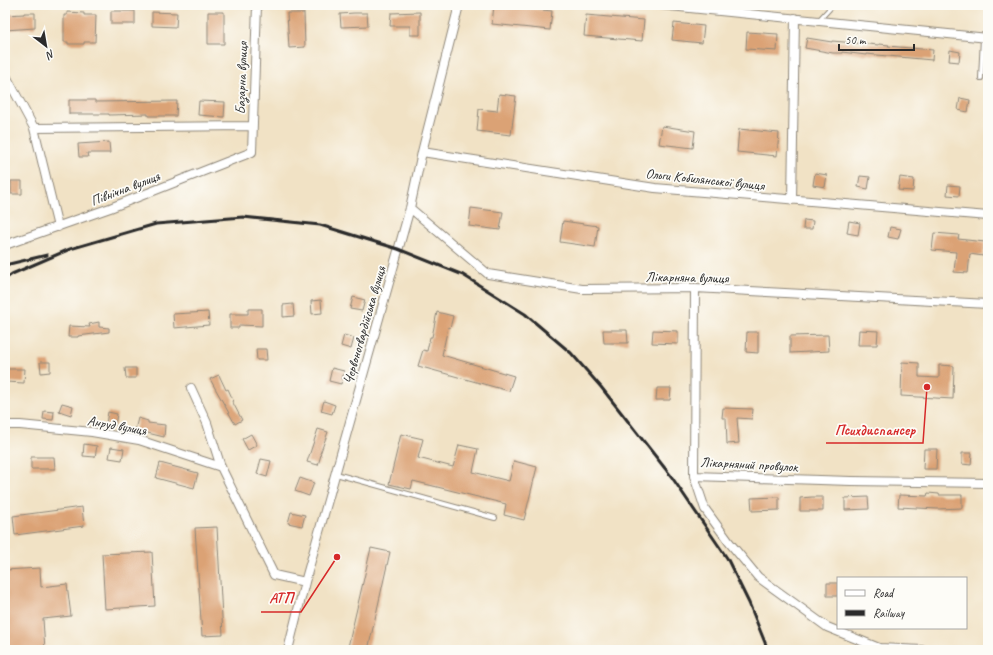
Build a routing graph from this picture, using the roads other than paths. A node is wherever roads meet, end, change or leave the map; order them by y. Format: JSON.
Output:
{"nodes":[{"id":1,"x":257,"y":5,"type":"edge"},
{"id":2,"x":459,"y":5,"type":"edge"},
{"id":3,"x":660,"y":5,"type":"edge"},
{"id":4,"x":833,"y":5,"type":"edge"},
{"id":5,"x":795,"y":18,"type":"junction"},
{"id":6,"x":819,"y":20,"type":"junction"},
{"id":7,"x":986,"y":37,"type":"edge"},
{"id":8,"x":5,"y":74,"type":"edge"},
{"id":9,"x":981,"y":78,"type":"dead end"},
{"id":10,"x":252,"y":126,"type":"junction"},
{"id":11,"x":34,"y":128,"type":"junction"},
{"id":12,"x":252,"y":152,"type":"joint"},
{"id":13,"x":422,"y":152,"type":"junction"},
{"id":14,"x":792,"y":200,"type":"junction"},
{"id":15,"x":410,"y":208,"type":"junction"},
{"id":16,"x":988,"y":216,"type":"edge"},
{"id":17,"x":58,"y":227,"type":"junction"},
{"id":18,"x":5,"y":245,"type":"edge"},
{"id":19,"x":695,"y":288,"type":"junction"},
{"id":20,"x":988,"y":304,"type":"edge"},
{"id":21,"x":191,"y":388,"type":"dead end"},
{"id":22,"x":5,"y":425,"type":"edge"},
{"id":23,"x":221,"y":467,"type":"junction"},
{"id":24,"x":336,"y":474,"type":"junction"},
{"id":25,"x":694,"y":476,"type":"junction"},
{"id":26,"x":988,"y":483,"type":"edge"},
{"id":27,"x":495,"y":518,"type":"dead end"},
{"id":28,"x":306,"y":582,"type":"junction"},
{"id":29,"x":288,"y":650,"type":"edge"},
{"id":30,"x":922,"y":650,"type":"edge"}],
"edges":[{"from":1,"to":10,"type":"street","name":"Базарна вулиця"},
{"from":2,"to":13,"type":"street","name":"Червоногвардійська вулиця"},
{"from":3,"to":5,"type":"street"},
{"from":4,"to":6,"type":"lane"},
{"from":5,"to":6,"type":"street"},
{"from":5,"to":14,"type":"street"},
{"from":6,"to":7,"type":"street"},
{"from":7,"to":9,"type":"lane"},
{"from":8,"to":11,"type":"street"},
{"from":10,"to":11,"type":"street"},
{"from":10,"to":12,"type":"street","name":"Базарна вулиця"},
{"from":11,"to":17,"type":"street"},
{"from":12,"to":17,"type":"street","name":"Північна вулиця"},
{"from":13,"to":14,"type":"street","name":"Ольги Кобилянської вулиця"},
{"from":13,"to":15,"type":"street","name":"Червоногвардійська вулиця"},
{"from":14,"to":16,"type":"street","name":"Ольги Кобилянської вулиця"},
{"from":15,"to":19,"type":"street","name":"Лікарняна вулиця"},
{"from":15,"to":24,"type":"street","name":"Червоногвардійська вулиця"},
{"from":17,"to":18,"type":"street","name":"Північна вулиця"},
{"from":19,"to":20,"type":"street","name":"Лікарняна вулиця"},
{"from":19,"to":25,"type":"street","name":"Лікарняний провулок"},
{"from":21,"to":23,"type":"street"},
{"from":22,"to":23,"type":"street","name":"Анруд вулиця"},
{"from":23,"to":28,"type":"street"},
{"from":24,"to":27,"type":"lane"},
{"from":24,"to":28,"type":"street","name":"Червоногвардійська вулиця"},
{"from":25,"to":26,"type":"street","name":"Лікарняний провулок"},
{"from":25,"to":30,"type":"street"},
{"from":28,"to":29,"type":"street","name":"Червоногвардійська вулиця"}]}
